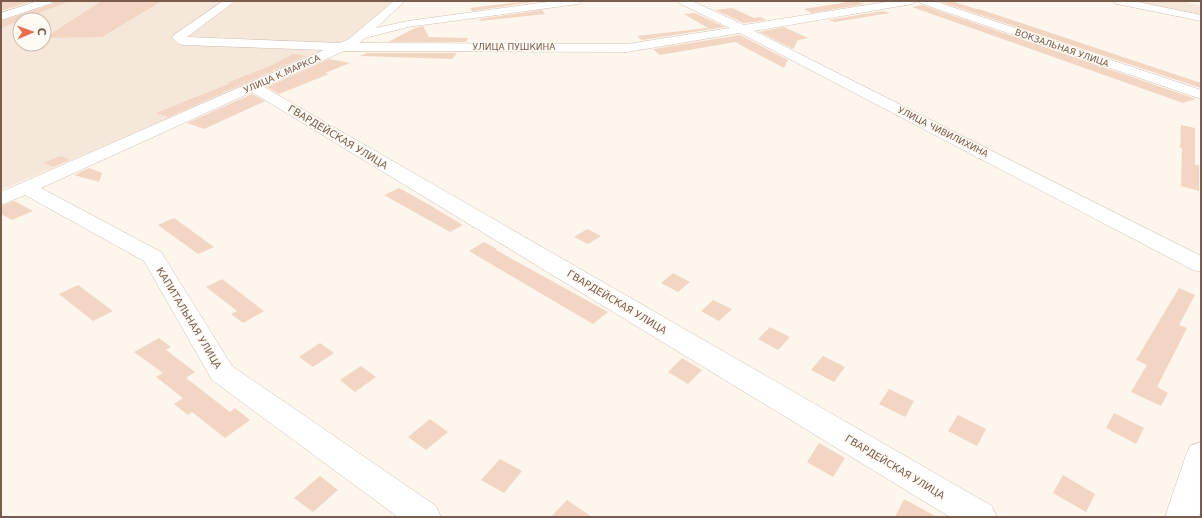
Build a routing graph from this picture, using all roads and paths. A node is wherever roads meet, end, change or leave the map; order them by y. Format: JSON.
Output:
{"nodes":[{"id":1,"x":48,"y":1,"type":"edge"},
{"id":2,"x":230,"y":1,"type":"edge"},
{"id":3,"x":400,"y":1,"type":"edge"},
{"id":4,"x":578,"y":1,"type":"edge"},
{"id":5,"x":683,"y":1,"type":"edge"},
{"id":6,"x":912,"y":1,"type":"edge"},
{"id":7,"x":924,"y":1,"type":"edge"},
{"id":8,"x":1117,"y":1,"type":"edge"},
{"id":9,"x":1,"y":17,"type":"edge"},
{"id":10,"x":1201,"y":18,"type":"edge"},
{"id":11,"x":742,"y":29,"type":"junction"},
{"id":12,"x":360,"y":35,"type":"junction"},
{"id":13,"x":343,"y":47,"type":"junction"},
{"id":14,"x":254,"y":86,"type":"junction"},
{"id":15,"x":1201,"y":95,"type":"edge"},
{"id":16,"x":26,"y":188,"type":"junction"},
{"id":17,"x":1,"y":199,"type":"edge"},
{"id":18,"x":1201,"y":265,"type":"edge"},
{"id":19,"x":1201,"y":455,"type":"edge"},
{"id":20,"x":424,"y":517,"type":"edge"},
{"id":21,"x":980,"y":517,"type":"edge"},
{"id":22,"x":1182,"y":517,"type":"edge"}],
"edges":[{"from":1,"to":9,"type":"street"},
{"from":2,"to":13,"type":"street","name":"УЛИЦА ПУШКИНА"},
{"from":3,"to":12,"type":"street"},
{"from":4,"to":12,"type":"street","name":"УЛИЦА К.МАРКСА"},
{"from":5,"to":11,"type":"street","name":"УЛИЦА ЧИВИЛИХИНА"},
{"from":6,"to":11,"type":"street","name":"УЛИЦА ПУШКИНА"},
{"from":7,"to":15,"type":"street","name":"ВОКЗАЛЬНАЯ УЛИЦА"},
{"from":8,"to":10,"type":"street"},
{"from":11,"to":13,"type":"street","name":"УЛИЦА ПУШКИНА"},
{"from":11,"to":18,"type":"street","name":"УЛИЦА ЧИВИЛИХИНА"},
{"from":12,"to":13,"type":"street","name":"УЛИЦА К.МАРКСА"},
{"from":13,"to":14,"type":"street","name":"УЛИЦА К.МАРКСА"},
{"from":14,"to":16,"type":"street","name":"УЛИЦА К.МАРКСА"},
{"from":14,"to":21,"type":"street","name":"ГВАРДЕЙСКАЯ УЛИЦА"},
{"from":16,"to":17,"type":"street","name":"УЛИЦА К.МАРКСА"},
{"from":16,"to":20,"type":"street","name":"КАПИТАЛЬНАЯ УЛИЦА"},
{"from":19,"to":22,"type":"street"}]}
